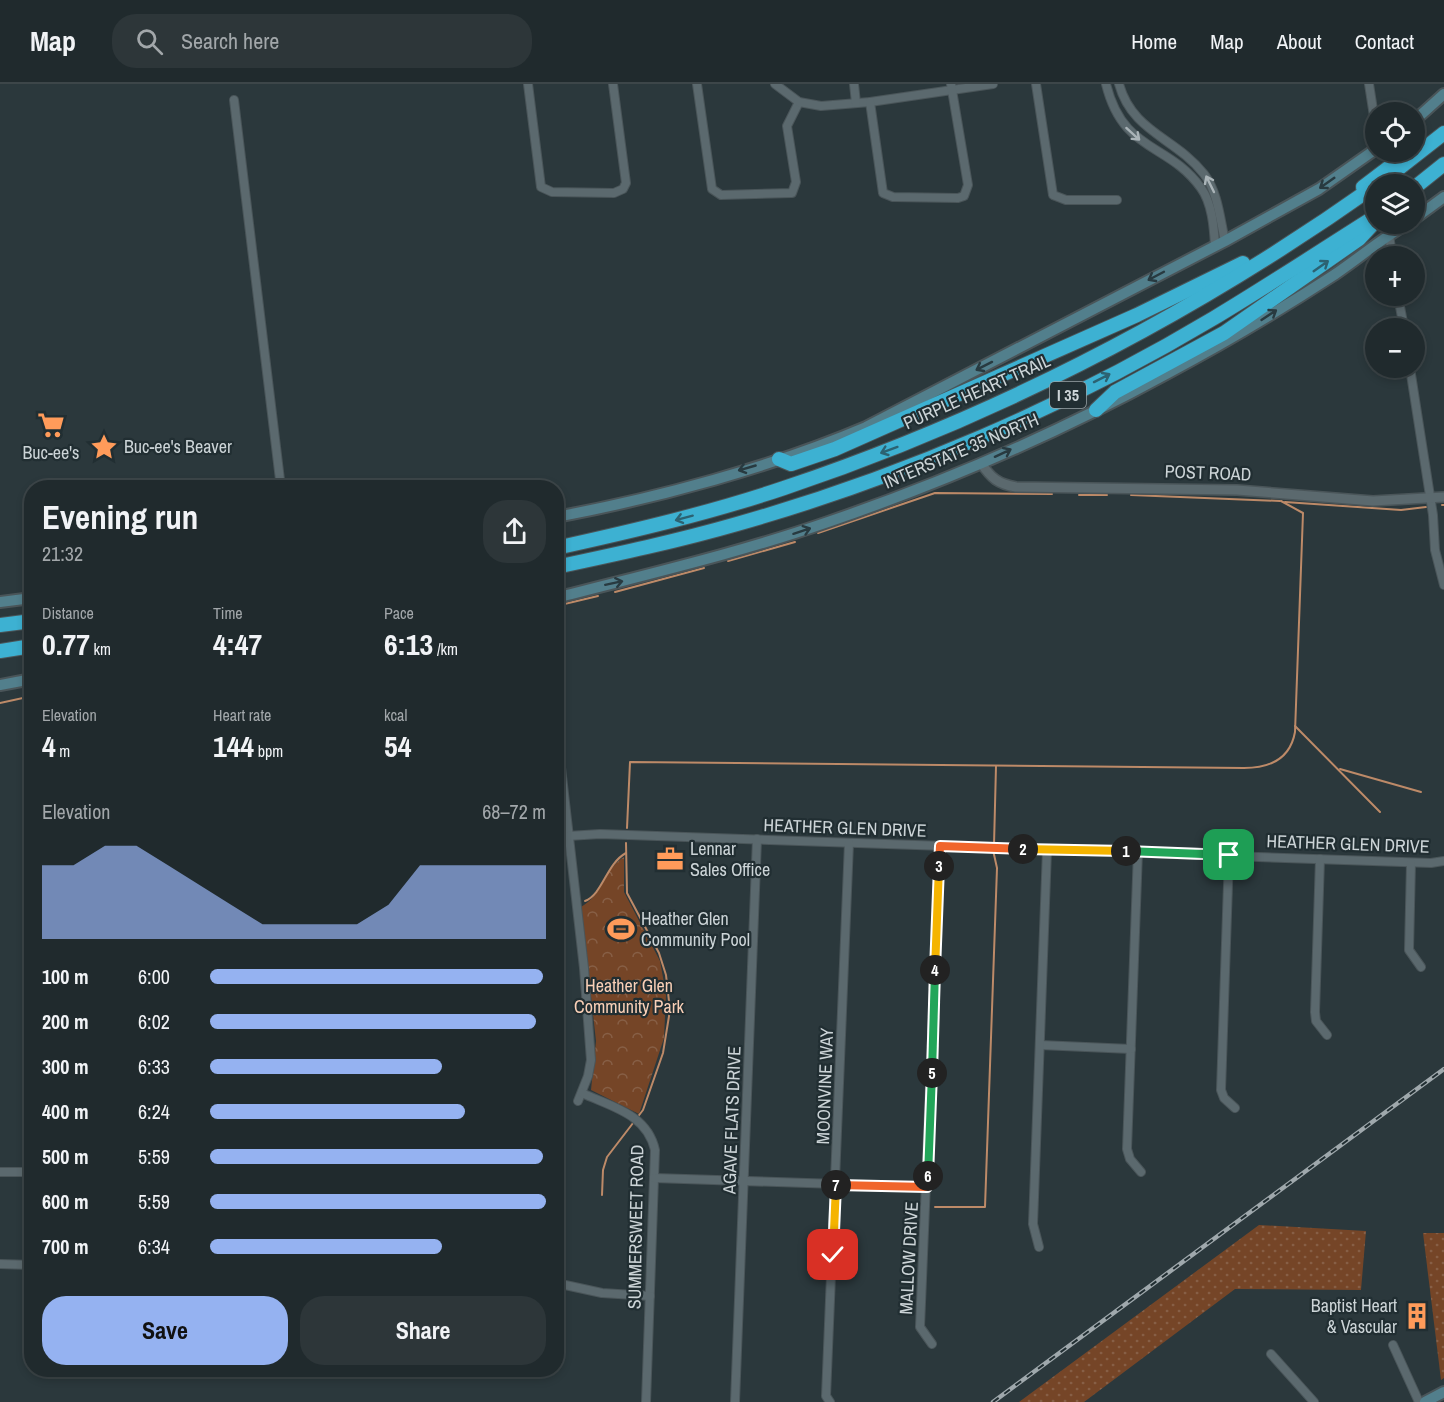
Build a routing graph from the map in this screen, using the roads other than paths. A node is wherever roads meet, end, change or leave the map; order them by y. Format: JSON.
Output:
{"nodes":[{"id":1,"x":528,"y":84,"type":"edge"},
{"id":2,"x":613,"y":84,"type":"edge"},
{"id":3,"x":697,"y":84,"type":"edge"},
{"id":4,"x":775,"y":84,"type":"edge"},
{"id":5,"x":854,"y":84,"type":"edge"},
{"id":6,"x":993,"y":84,"type":"edge"},
{"id":7,"x":1036,"y":84,"type":"edge"},
{"id":8,"x":1106,"y":84,"type":"edge"},
{"id":9,"x":1119,"y":84,"type":"edge"},
{"id":10,"x":1369,"y":84,"type":"edge"},
{"id":11,"x":952,"y":87,"type":"edge"},
{"id":12,"x":1444,"y":94,"type":"edge"},
{"id":13,"x":234,"y":100,"type":"dead end"},
{"id":14,"x":799,"y":102,"type":"junction"},
{"id":15,"x":870,"y":102,"type":"junction"},
{"id":16,"x":1372,"y":102,"type":"edge"},
{"id":17,"x":856,"y":103,"type":"junction"},
{"id":18,"x":1425,"y":111,"type":"edge"},
{"id":19,"x":1444,"y":134,"type":"edge"},
{"id":20,"x":1365,"y":157,"type":"edge"},
{"id":21,"x":1444,"y":164,"type":"edge"},
{"id":22,"x":1400,"y":167,"type":"junction"},
{"id":23,"x":1391,"y":174,"type":"edge"},
{"id":24,"x":1425,"y":179,"type":"edge"},
{"id":25,"x":1365,"y":193,"type":"edge"},
{"id":26,"x":1444,"y":197,"type":"edge"},
{"id":27,"x":1117,"y":200,"type":"dead end"},
{"id":28,"x":1425,"y":211,"type":"edge"},
{"id":29,"x":1365,"y":223,"type":"edge"},
{"id":30,"x":1365,"y":233,"type":"edge"},
{"id":31,"x":1389,"y":234,"type":"joint"},
{"id":32,"x":1220,"y":243,"type":"junction"},
{"id":33,"x":1391,"y":246,"type":"edge"},
{"id":34,"x":1412,"y":378,"type":"edge"},
{"id":35,"x":1096,"y":410,"type":"junction"},
{"id":36,"x":779,"y":459,"type":"junction"},
{"id":37,"x":981,"y":463,"type":"junction"},
{"id":38,"x":280,"y":480,"type":"edge"},
{"id":39,"x":1444,"y":497,"type":"edge"},
{"id":40,"x":1430,"y":499,"type":"junction"},
{"id":41,"x":564,"y":515,"type":"edge"},
{"id":42,"x":564,"y":546,"type":"edge"},
{"id":43,"x":564,"y":565,"type":"edge"},
{"id":44,"x":1444,"y":585,"type":"edge"},
{"id":45,"x":564,"y":596,"type":"edge"},
{"id":46,"x":24,"y":599,"type":"edge"},
{"id":47,"x":0,"y":602,"type":"edge"},
{"id":48,"x":24,"y":622,"type":"edge"},
{"id":49,"x":0,"y":625,"type":"edge"},
{"id":50,"x":24,"y":629,"type":"edge"},
{"id":51,"x":0,"y":632,"type":"edge"},
{"id":52,"x":24,"y":648,"type":"edge"},
{"id":53,"x":0,"y":652,"type":"edge"},
{"id":54,"x":24,"y":652,"type":"edge"},
{"id":55,"x":24,"y":681,"type":"edge"},
{"id":56,"x":0,"y":686,"type":"edge"},
{"id":57,"x":564,"y":799,"type":"edge"},
{"id":58,"x":568,"y":836,"type":"junction"},
{"id":59,"x":757,"y":839,"type":"junction"},
{"id":60,"x":849,"y":843,"type":"junction"},
{"id":61,"x":940,"y":846,"type":"junction"},
{"id":62,"x":1047,"y":850,"type":"junction"},
{"id":63,"x":1138,"y":851,"type":"junction"},
{"id":64,"x":1229,"y":855,"type":"junction"},
{"id":65,"x":1320,"y":859,"type":"junction"},
{"id":66,"x":1444,"y":861,"type":"edge"},
{"id":67,"x":1411,"y":863,"type":"junction"},
{"id":68,"x":1421,"y":967,"type":"dead end"},
{"id":69,"x":1327,"y":1035,"type":"dead end"},
{"id":70,"x":1040,"y":1045,"type":"junction"},
{"id":71,"x":1131,"y":1049,"type":"junction"},
{"id":72,"x":582,"y":1093,"type":"junction"},
{"id":73,"x":578,"y":1101,"type":"dead end"},
{"id":74,"x":1235,"y":1108,"type":"dead end"},
{"id":75,"x":0,"y":1172,"type":"edge"},
{"id":76,"x":24,"y":1172,"type":"edge"},
{"id":77,"x":1140,"y":1172,"type":"dead end"},
{"id":78,"x":654,"y":1178,"type":"junction"},
{"id":79,"x":745,"y":1180,"type":"junction"},
{"id":80,"x":836,"y":1184,"type":"junction"},
{"id":81,"x":927,"y":1187,"type":"junction"},
{"id":82,"x":1039,"y":1247,"type":"dead end"},
{"id":83,"x":0,"y":1264,"type":"edge"},
{"id":84,"x":24,"y":1265,"type":"edge"},
{"id":85,"x":564,"y":1284,"type":"edge"},
{"id":86,"x":650,"y":1296,"type":"junction"},
{"id":87,"x":932,"y":1344,"type":"dead end"},
{"id":88,"x":1393,"y":1345,"type":"dead end"},
{"id":89,"x":1271,"y":1354,"type":"dead end"},
{"id":90,"x":646,"y":1402,"type":"edge"},
{"id":91,"x":735,"y":1402,"type":"edge"},
{"id":92,"x":830,"y":1402,"type":"edge"},
{"id":93,"x":1314,"y":1402,"type":"edge"},
{"id":94,"x":1419,"y":1402,"type":"edge"}],
"edges":[{"from":1,"to":2,"type":"street"},
{"from":3,"to":14,"type":"street"},
{"from":4,"to":14,"type":"street"},
{"from":5,"to":17,"type":"street"},
{"from":6,"to":11,"type":"street"},
{"from":7,"to":27,"type":"street"},
{"from":8,"to":32,"type":"street","one_way":true},
{"from":32,"to":9,"type":"street","one_way":true},
{"from":10,"to":16,"type":"street"},
{"from":11,"to":15,"type":"street"},
{"from":11,"to":15,"type":"street"},
{"from":12,"to":18,"type":"main road"},
{"from":13,"to":38,"type":"street"},
{"from":14,"to":17,"type":"street"},
{"from":15,"to":17,"type":"street"},
{"from":19,"to":22,"type":"highway","name":"PURPLE HEART TRAIL","number":"I 35"},
{"from":20,"to":32,"type":"main road","one_way":true},
{"from":21,"to":24,"type":"highway"},
{"from":22,"to":23,"type":"highway","name":"PURPLE HEART TRAIL","number":"I 35"},
{"from":22,"to":36,"type":"highway"},
{"from":25,"to":42,"type":"highway","name":"PURPLE HEART TRAIL","number":"I 35","one_way":true},
{"from":26,"to":28,"type":"main road"},
{"from":43,"to":29,"type":"highway","number":"I 35","one_way":true},
{"from":35,"to":30,"type":"highway","one_way":true},
{"from":31,"to":33,"type":"street"},
{"from":35,"to":31,"type":"main road","name":"INTERSTATE 35 NORTH","one_way":true},
{"from":32,"to":36,"type":"main road","one_way":true},
{"from":34,"to":40,"type":"street"},
{"from":37,"to":35,"type":"main road","name":"INTERSTATE 35 NORTH","one_way":true},
{"from":36,"to":41,"type":"main road","one_way":true},
{"from":37,"to":40,"type":"street","name":"POST ROAD"},
{"from":45,"to":37,"type":"main road","name":"INTERSTATE 35 NORTH","one_way":true},
{"from":39,"to":40,"type":"street","name":"POST ROAD"},
{"from":40,"to":44,"type":"street"},
{"from":46,"to":47,"type":"main road"},
{"from":48,"to":49,"type":"highway"},
{"from":50,"to":51,"type":"highway"},
{"from":52,"to":53,"type":"highway"},
{"from":53,"to":54,"type":"highway"},
{"from":55,"to":56,"type":"main road"},
{"from":57,"to":58,"type":"street"},
{"from":58,"to":59,"type":"street","name":"HEATHER GLEN DRIVE"},
{"from":58,"to":72,"type":"street"},
{"from":59,"to":60,"type":"street","name":"HEATHER GLEN DRIVE"},
{"from":59,"to":79,"type":"street","name":"AGAVE FLATS DRIVE"},
{"from":60,"to":61,"type":"street","name":"HEATHER GLEN DRIVE"},
{"from":60,"to":80,"type":"street","name":"MOONVINE WAY"},
{"from":61,"to":62,"type":"street","name":"HEATHER GLEN DRIVE"},
{"from":61,"to":81,"type":"street","name":"MALLOW DRIVE"},
{"from":62,"to":63,"type":"street","name":"HEATHER GLEN DRIVE"},
{"from":62,"to":70,"type":"street"},
{"from":63,"to":64,"type":"street","name":"HEATHER GLEN DRIVE"},
{"from":63,"to":71,"type":"street"},
{"from":64,"to":65,"type":"street","name":"HEATHER GLEN DRIVE"},
{"from":64,"to":74,"type":"street"},
{"from":65,"to":67,"type":"street","name":"HEATHER GLEN DRIVE"},
{"from":65,"to":69,"type":"street"},
{"from":66,"to":67,"type":"street","name":"HEATHER GLEN DRIVE"},
{"from":67,"to":68,"type":"street"},
{"from":70,"to":71,"type":"street"},
{"from":70,"to":82,"type":"street"},
{"from":71,"to":77,"type":"street"},
{"from":72,"to":73,"type":"street"},
{"from":72,"to":78,"type":"street","name":"SUMMERSWEET ROAD"},
{"from":75,"to":76,"type":"street"},
{"from":78,"to":79,"type":"street"},
{"from":78,"to":86,"type":"street","name":"SUMMERSWEET ROAD"},
{"from":79,"to":80,"type":"street"},
{"from":79,"to":91,"type":"street","name":"AGAVE FLATS DRIVE"},
{"from":80,"to":81,"type":"street"},
{"from":80,"to":92,"type":"street","name":"MOONVINE WAY"},
{"from":81,"to":87,"type":"street","name":"MALLOW DRIVE"},
{"from":83,"to":84,"type":"street"},
{"from":85,"to":86,"type":"street"},
{"from":86,"to":90,"type":"street","name":"SUMMERSWEET ROAD"},
{"from":88,"to":94,"type":"street"},
{"from":89,"to":93,"type":"street"}]}
